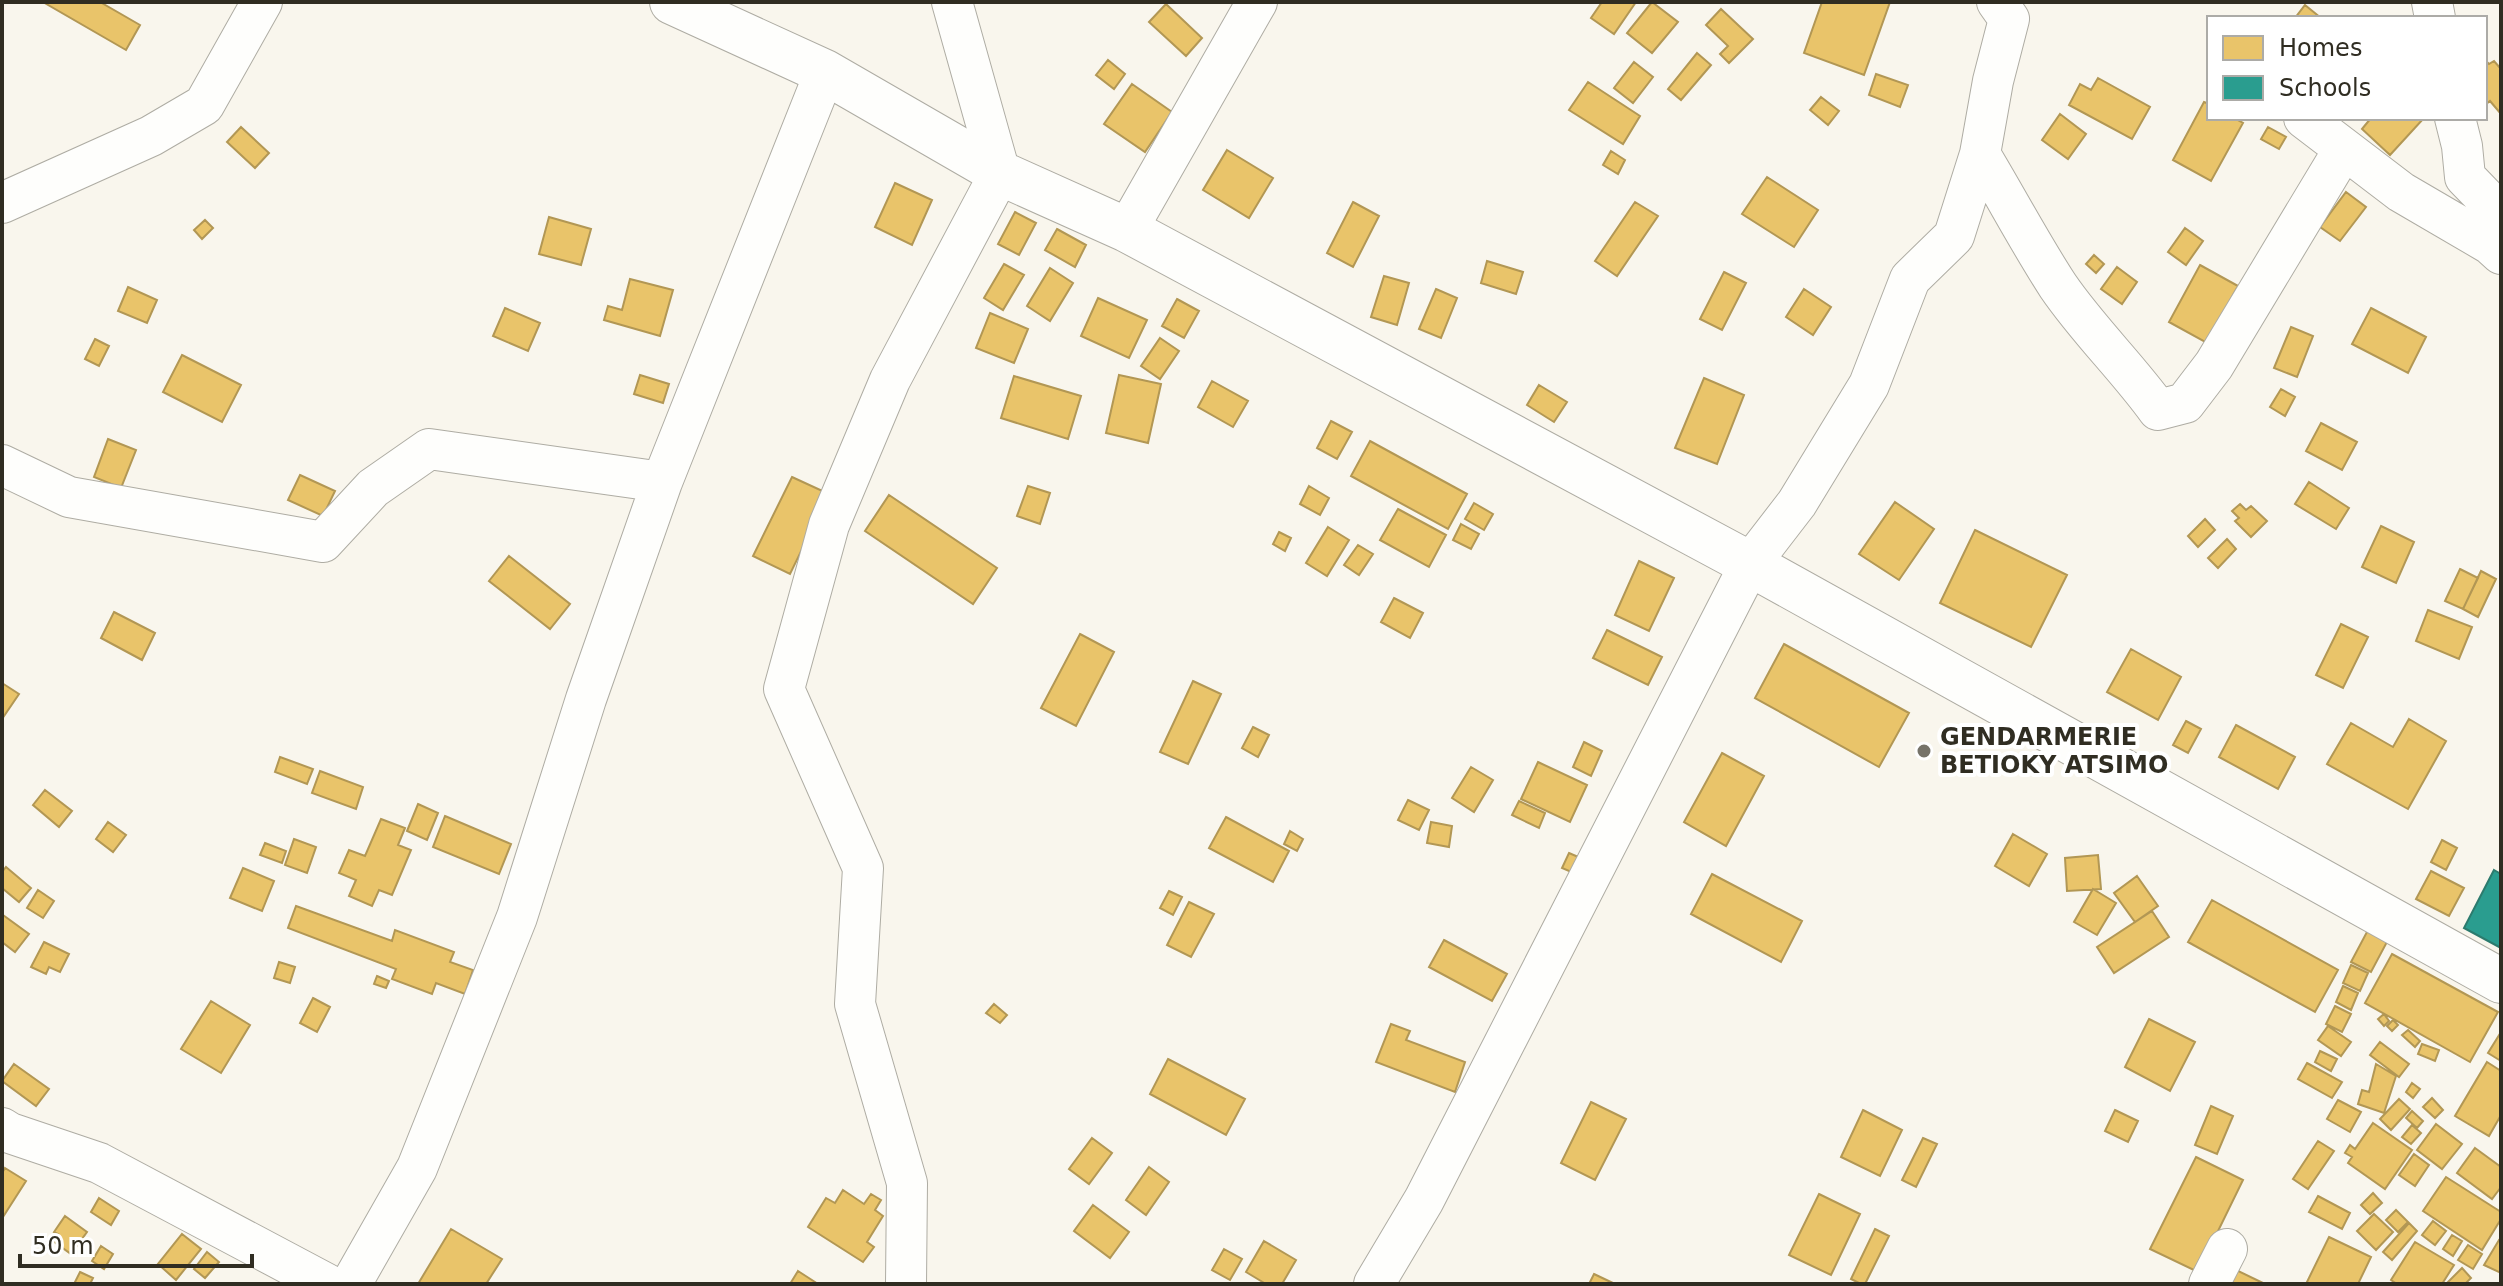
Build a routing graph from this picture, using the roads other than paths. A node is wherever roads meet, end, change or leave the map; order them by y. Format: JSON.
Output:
{"nodes":[{"id":1,"x":262,"y":2,"type":"edge"},
{"id":2,"x":672,"y":2,"type":"edge"},
{"id":3,"x":952,"y":2,"type":"edge"},
{"id":4,"x":1257,"y":2,"type":"edge"},
{"id":5,"x":1997,"y":2,"type":"edge"},
{"id":6,"x":825,"y":72,"type":"junction"},
{"id":7,"x":2307,"y":120,"type":"edge"},
{"id":8,"x":2456,"y":120,"type":"edge"},
{"id":9,"x":2344,"y":149,"type":"junction"},
{"id":10,"x":1980,"y":154,"type":"junction"},
{"id":11,"x":1000,"y":173,"type":"junction"},
{"id":12,"x":2,"y":203,"type":"edge"},
{"id":13,"x":2501,"y":214,"type":"edge"},
{"id":14,"x":1127,"y":230,"type":"junction"},
{"id":15,"x":2501,"y":254,"type":"edge"},
{"id":16,"x":2,"y":465,"type":"edge"},
{"id":17,"x":662,"y":482,"type":"junction"},
{"id":18,"x":1750,"y":564,"type":"junction"},
{"id":19,"x":2501,"y":981,"type":"edge"},
{"id":20,"x":2,"y":1128,"type":"edge"},
{"id":21,"x":2227,"y":1249,"type":"dead end"},
{"id":22,"x":327,"y":1284,"type":"edge"},
{"id":23,"x":351,"y":1284,"type":"edge"},
{"id":24,"x":906,"y":1284,"type":"edge"},
{"id":25,"x":1374,"y":1284,"type":"edge"},
{"id":26,"x":2209,"y":1284,"type":"edge"}],
"edges":[{"from":1,"to":12,"type":"street"},
{"from":2,"to":6,"type":"main road"},
{"from":3,"to":11,"type":"street"},
{"from":4,"to":14,"type":"street"},
{"from":5,"to":10,"type":"street"},
{"from":6,"to":11,"type":"main road"},
{"from":6,"to":17,"type":"street"},
{"from":7,"to":9,"type":"street"},
{"from":8,"to":13,"type":"street"},
{"from":9,"to":10,"type":"street"},
{"from":9,"to":15,"type":"street"},
{"from":10,"to":18,"type":"street"},
{"from":11,"to":14,"type":"main road"},
{"from":11,"to":24,"type":"street"},
{"from":14,"to":18,"type":"main road"},
{"from":16,"to":17,"type":"street"},
{"from":17,"to":23,"type":"street"},
{"from":18,"to":19,"type":"main road"},
{"from":18,"to":25,"type":"street"},
{"from":20,"to":22,"type":"street"},
{"from":21,"to":26,"type":"street"}]}
